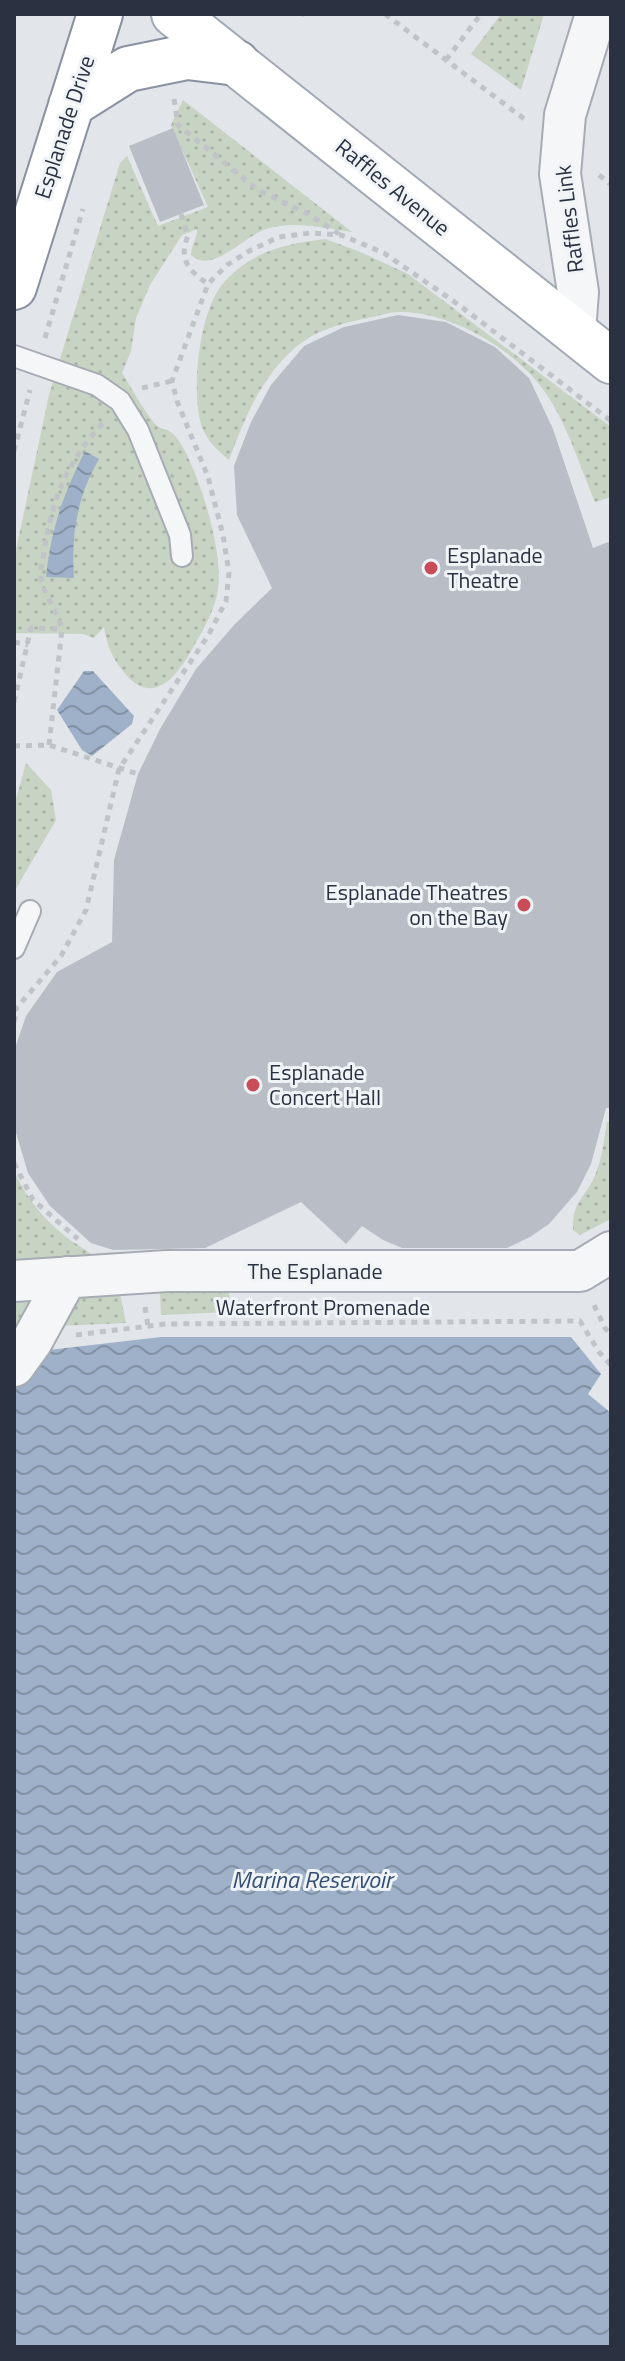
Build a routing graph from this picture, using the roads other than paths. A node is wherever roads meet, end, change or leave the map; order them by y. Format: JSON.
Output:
{"nodes":[{"id":1,"x":100,"y":14,"type":"edge"},
{"id":2,"x":174,"y":14,"type":"edge"},
{"id":3,"x":596,"y":14,"type":"edge"},
{"id":4,"x":237,"y":63,"type":"junction"},
{"id":5,"x":71,"y":105,"type":"junction"},
{"id":6,"x":14,"y":287,"type":"edge"},
{"id":7,"x":575,"y":332,"type":"junction"},
{"id":8,"x":14,"y":356,"type":"edge"},
{"id":9,"x":611,"y":361,"type":"edge"},
{"id":10,"x":182,"y":556,"type":"dead end"},
{"id":11,"x":30,"y":911,"type":"dead end"},
{"id":12,"x":14,"y":948,"type":"edge"},
{"id":13,"x":611,"y":1252,"type":"edge"},
{"id":14,"x":76,"y":1261,"type":"junction"},
{"id":15,"x":14,"y":1281,"type":"edge"},
{"id":16,"x":23,"y":1353,"type":"edge"}],
"edges":[{"from":1,"to":5,"type":"main road","name":"Esplanade Drive"},
{"from":2,"to":4,"type":"main road","name":"Raffles Avenue"},
{"from":3,"to":7,"type":"street","name":"Raffles Link"},
{"from":4,"to":5,"type":"main road"},
{"from":4,"to":7,"type":"main road","name":"Raffles Avenue"},
{"from":5,"to":6,"type":"main road","name":"Esplanade Drive"},
{"from":7,"to":9,"type":"main road","name":"Raffles Avenue"},
{"from":8,"to":10,"type":"lane"},
{"from":11,"to":12,"type":"lane"},
{"from":13,"to":14,"type":"street","name":"The Esplanade"},
{"from":14,"to":15,"type":"street","name":"The Esplanade"},
{"from":14,"to":16,"type":"street"}]}
